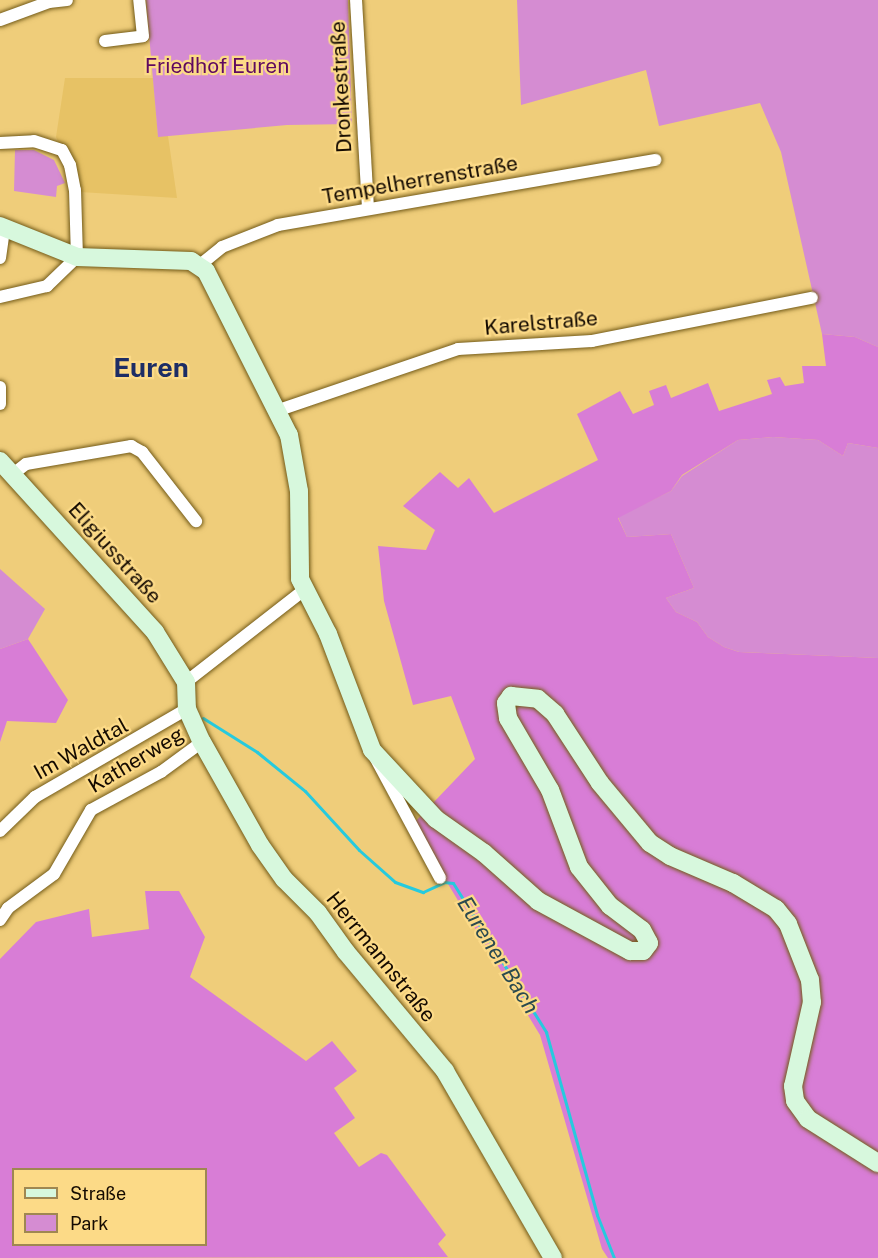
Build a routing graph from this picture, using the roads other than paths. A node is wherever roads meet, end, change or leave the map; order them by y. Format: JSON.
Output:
{"nodes":[{"id":1,"x":67,"y":0,"type":"edge"},
{"id":2,"x":139,"y":0,"type":"edge"},
{"id":3,"x":356,"y":0,"type":"edge"},
{"id":4,"x":0,"y":20,"type":"edge"},
{"id":5,"x":105,"y":41,"type":"dead end"},
{"id":6,"x":0,"y":143,"type":"edge"},
{"id":7,"x":655,"y":160,"type":"dead end"},
{"id":8,"x":368,"y":207,"type":"junction"},
{"id":9,"x":2,"y":227,"type":"edge"},
{"id":10,"x":77,"y":257,"type":"junction"},
{"id":11,"x":0,"y":258,"type":"edge"},
{"id":12,"x":196,"y":263,"type":"junction"},
{"id":13,"x":0,"y":297,"type":"edge"},
{"id":14,"x":812,"y":298,"type":"dead end"},
{"id":15,"x":0,"y":387,"type":"edge"},
{"id":16,"x":0,"y":404,"type":"edge"},
{"id":17,"x":279,"y":410,"type":"junction"},
{"id":18,"x":0,"y":461,"type":"edge"},
{"id":19,"x":13,"y":474,"type":"junction"},
{"id":20,"x":196,"y":521,"type":"dead end"},
{"id":21,"x":304,"y":590,"type":"junction"},
{"id":22,"x":186,"y":682,"type":"junction"},
{"id":23,"x":188,"y":709,"type":"junction"},
{"id":24,"x":202,"y":742,"type":"junction"},
{"id":25,"x":372,"y":750,"type":"junction"},
{"id":26,"x":0,"y":831,"type":"edge"},
{"id":27,"x":440,"y":878,"type":"dead end"},
{"id":28,"x":0,"y":920,"type":"edge"},
{"id":29,"x":878,"y":1163,"type":"edge"},
{"id":30,"x":553,"y":1258,"type":"edge"}],
"edges":[{"from":1,"to":4,"type":"street"},
{"from":2,"to":5,"type":"street"},
{"from":3,"to":8,"type":"street","name":"Dronkestraße"},
{"from":6,"to":10,"type":"street"},
{"from":7,"to":8,"type":"street","name":"Tempelherrenstraße"},
{"from":8,"to":12,"type":"street","name":"Tempelherrenstraße"},
{"from":9,"to":10,"type":"street"},
{"from":9,"to":11,"type":"street"},
{"from":10,"to":12,"type":"street"},
{"from":10,"to":13,"type":"street"},
{"from":12,"to":17,"type":"street"},
{"from":14,"to":17,"type":"street","name":"Karelstraße"},
{"from":15,"to":16,"type":"street"},
{"from":17,"to":21,"type":"street"},
{"from":18,"to":19,"type":"street","name":"Eligiusstraße"},
{"from":19,"to":20,"type":"street"},
{"from":19,"to":22,"type":"street","name":"Eligiusstraße"},
{"from":21,"to":22,"type":"street"},
{"from":21,"to":25,"type":"street"},
{"from":22,"to":23,"type":"street","name":"Herrmannstraße"},
{"from":23,"to":24,"type":"street","name":"Herrmannstraße"},
{"from":23,"to":26,"type":"street","name":"Im Waldtal"},
{"from":24,"to":28,"type":"street","name":"Katherweg"},
{"from":24,"to":30,"type":"street","name":"Herrmannstraße"},
{"from":25,"to":27,"type":"street"},
{"from":25,"to":29,"type":"street"}]}
